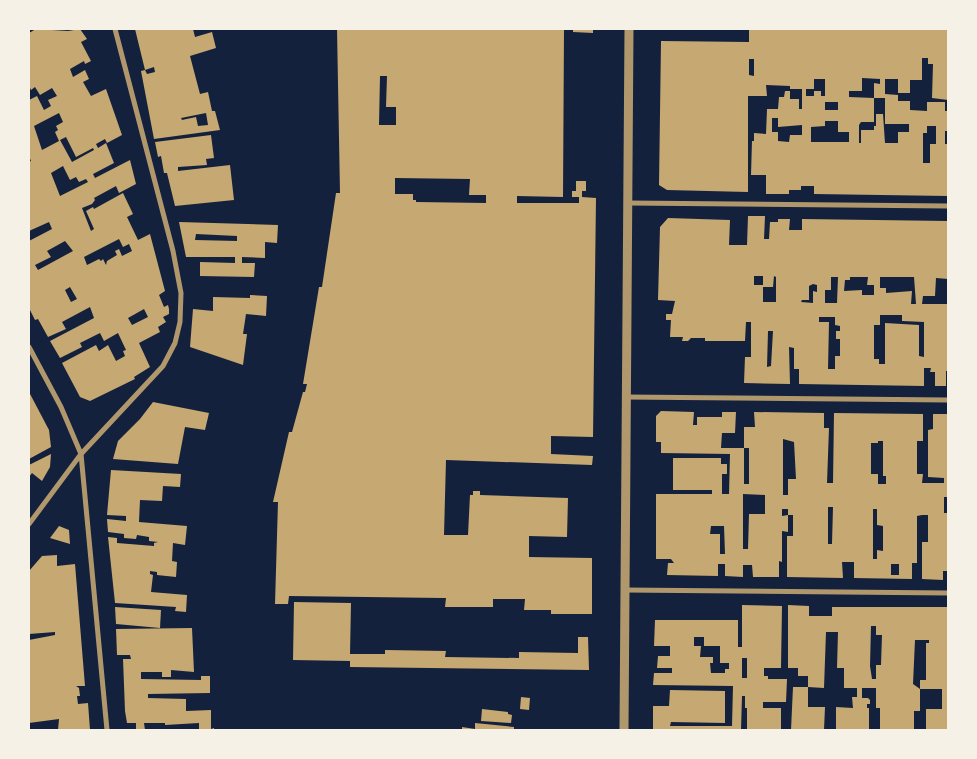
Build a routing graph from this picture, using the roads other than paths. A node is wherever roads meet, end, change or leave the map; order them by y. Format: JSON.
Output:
{"nodes":[{"id":1,"x":115,"y":29,"type":"edge"},
{"id":2,"x":630,"y":29,"type":"edge"},
{"id":3,"x":628,"y":203,"type":"junction"},
{"id":4,"x":948,"y":206,"type":"edge"},
{"id":5,"x":29,"y":347,"type":"edge"},
{"id":6,"x":626,"y":397,"type":"junction"},
{"id":7,"x":948,"y":400,"type":"edge"},
{"id":8,"x":82,"y":454,"type":"junction"},
{"id":9,"x":29,"y":524,"type":"edge"},
{"id":10,"x":625,"y":590,"type":"junction"},
{"id":11,"x":948,"y":593,"type":"edge"},
{"id":12,"x":106,"y":730,"type":"edge"},
{"id":13,"x":624,"y":730,"type":"edge"}],
"edges":[{"from":1,"to":8,"type":"street"},
{"from":2,"to":3,"type":"street"},
{"from":3,"to":4,"type":"street"},
{"from":3,"to":6,"type":"street"},
{"from":5,"to":8,"type":"street"},
{"from":6,"to":7,"type":"street"},
{"from":6,"to":10,"type":"street"},
{"from":8,"to":9,"type":"street"},
{"from":8,"to":12,"type":"street"},
{"from":10,"to":11,"type":"street"},
{"from":10,"to":13,"type":"street"}]}
